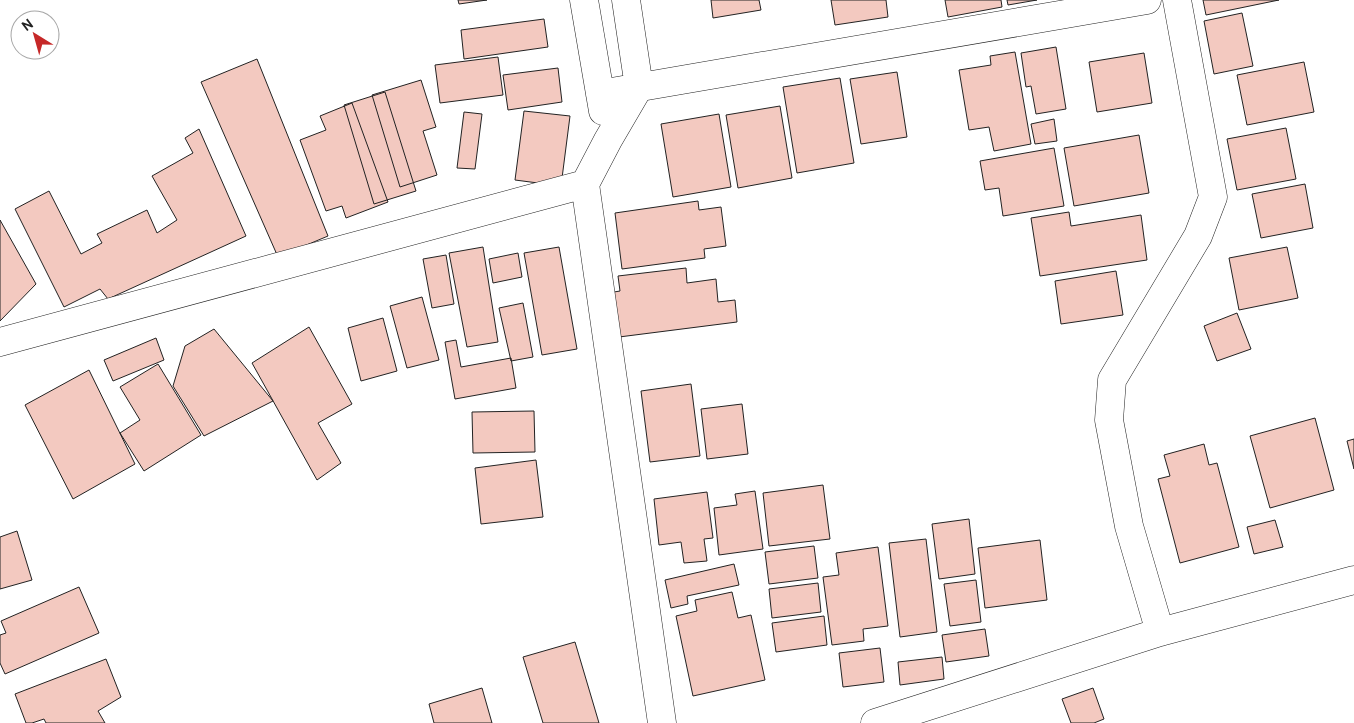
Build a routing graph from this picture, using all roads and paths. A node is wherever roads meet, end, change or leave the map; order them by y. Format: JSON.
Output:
{"nodes":[{"id":1,"x":584,"y":0,"type":"edge"},
{"id":2,"x":626,"y":0,"type":"edge"},
{"id":3,"x":1147,"y":0,"type":"edge"},
{"id":4,"x":1177,"y":0,"type":"edge"},
{"id":5,"x":639,"y":87,"type":"junction"},
{"id":6,"x":600,"y":94,"type":"junction"},
{"id":7,"x":608,"y":140,"type":"junction"},
{"id":8,"x":585,"y":184,"type":"junction"},
{"id":9,"x":0,"y":342,"type":"edge"},
{"id":10,"x":1354,"y":580,"type":"edge"},
{"id":11,"x":1160,"y":632,"type":"junction"},
{"id":12,"x":662,"y":723,"type":"edge"},
{"id":13,"x":875,"y":723,"type":"edge"}],
"edges":[{"from":1,"to":6,"type":"street"},
{"from":2,"to":5,"type":"street"},
{"from":3,"to":5,"type":"street"},
{"from":4,"to":11,"type":"street"},
{"from":5,"to":6,"type":"street"},
{"from":5,"to":7,"type":"street"},
{"from":6,"to":7,"type":"street"},
{"from":7,"to":8,"type":"street"},
{"from":8,"to":9,"type":"street"},
{"from":8,"to":12,"type":"street"},
{"from":10,"to":11,"type":"street"},
{"from":11,"to":13,"type":"street"}]}
